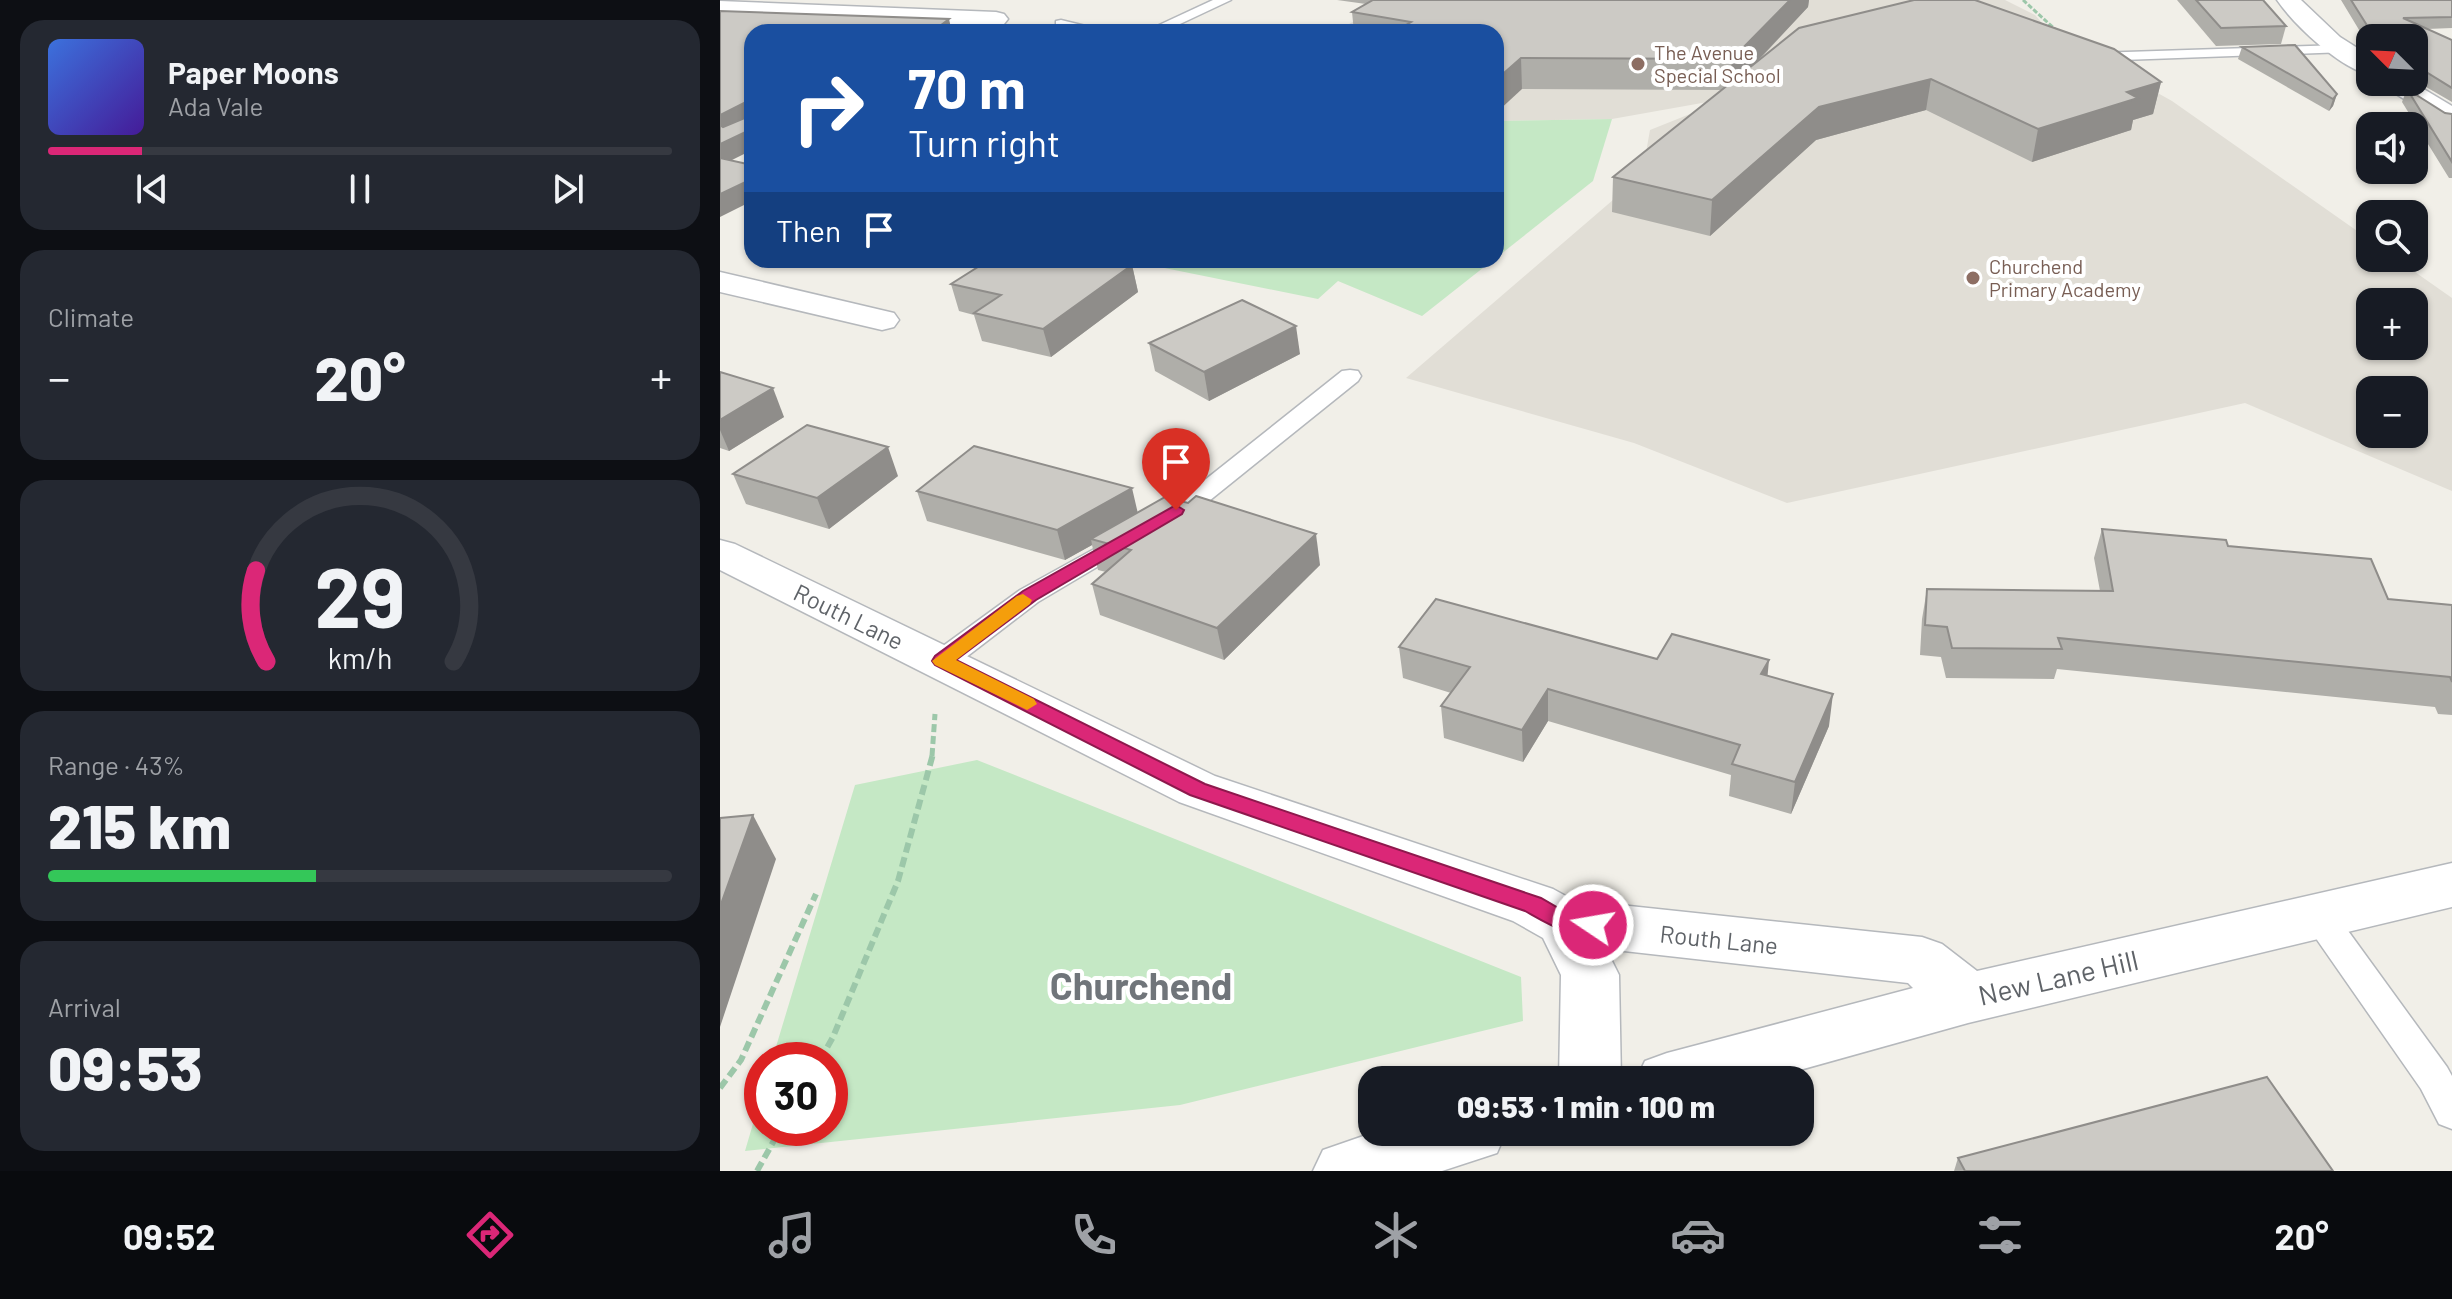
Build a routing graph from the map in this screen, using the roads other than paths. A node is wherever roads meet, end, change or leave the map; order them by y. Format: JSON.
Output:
{"nodes":[{"id":1,"x":1224,"y":0,"type":"edge"},
{"id":2,"x":2288,"y":0,"type":"edge"},
{"id":3,"x":720,"y":8,"type":"edge"},
{"id":4,"x":960,"y":24,"type":"edge"},
{"id":5,"x":1169,"y":24,"type":"edge"},
{"id":6,"x":2341,"y":49,"type":"junction"},
{"id":7,"x":2095,"y":57,"type":"edge"},
{"id":8,"x":2356,"y":58,"type":"edge"},
{"id":9,"x":2417,"y":96,"type":"edge"},
{"id":10,"x":2452,"y":117,"type":"edge"},
{"id":11,"x":720,"y":282,"type":"edge"},
{"id":12,"x":882,"y":320,"type":"dead end"},
{"id":13,"x":1350,"y":376,"type":"dead end"},
{"id":14,"x":720,"y":553,"type":"edge"},
{"id":15,"x":939,"y":660,"type":"junction"},
{"id":16,"x":2452,"y":885,"type":"edge"},
{"id":17,"x":2318,"y":915,"type":"junction"},
{"id":18,"x":1563,"y":922,"type":"junction"},
{"id":19,"x":1968,"y":998,"type":"junction"},
{"id":20,"x":1590,"y":1066,"type":"edge"},
{"id":21,"x":1718,"y":1066,"type":"edge"},
{"id":22,"x":2452,"y":1112,"type":"edge"},
{"id":23,"x":1428,"y":1146,"type":"edge"},
{"id":24,"x":1346,"y":1171,"type":"edge"}],
"edges":[{"from":1,"to":5,"type":"lane"},
{"from":2,"to":6,"type":"street"},
{"from":3,"to":4,"type":"street"},
{"from":6,"to":7,"type":"lane"},
{"from":6,"to":8,"type":"street"},
{"from":9,"to":10,"type":"street"},
{"from":11,"to":12,"type":"street"},
{"from":13,"to":15,"type":"lane"},
{"from":14,"to":15,"type":"street","name":"Routh Lane"},
{"from":15,"to":18,"type":"street","name":"Routh Lane"},
{"from":16,"to":17,"type":"street","name":"New Lane Hill"},
{"from":17,"to":19,"type":"street","name":"New Lane Hill"},
{"from":17,"to":22,"type":"lane"},
{"from":18,"to":19,"type":"street","name":"Routh Lane"},
{"from":18,"to":20,"type":"street"},
{"from":19,"to":21,"type":"street","name":"New Lane Hill"},
{"from":23,"to":24,"type":"street"}]}
